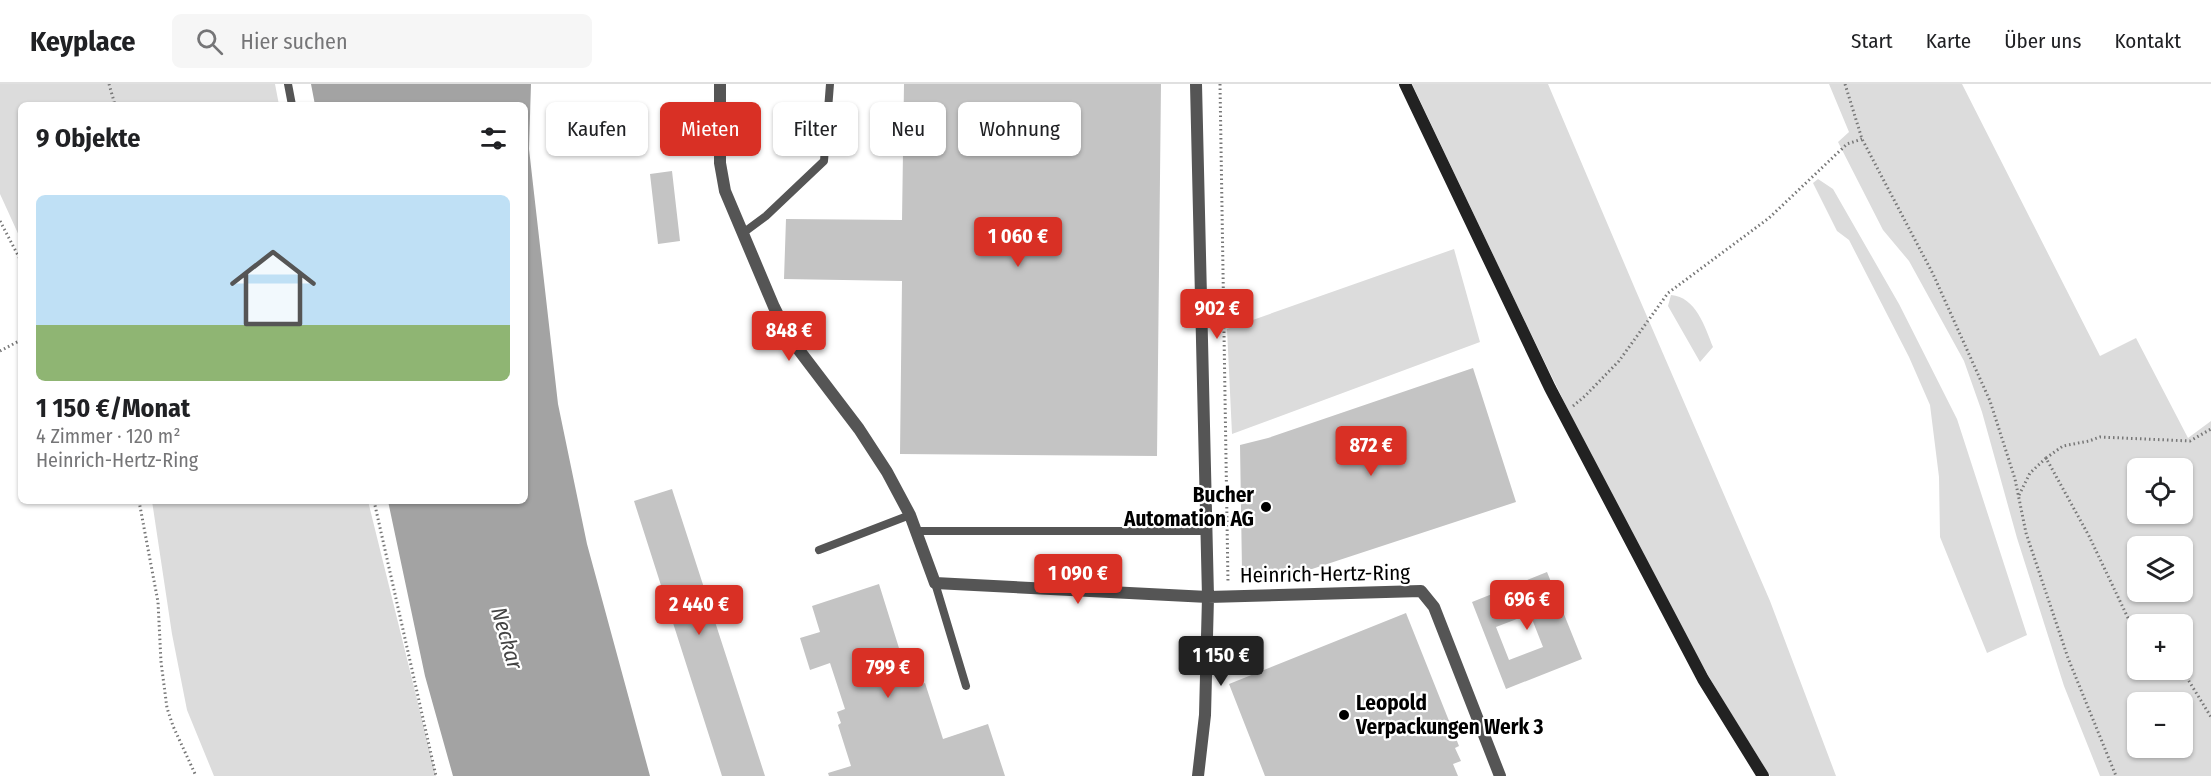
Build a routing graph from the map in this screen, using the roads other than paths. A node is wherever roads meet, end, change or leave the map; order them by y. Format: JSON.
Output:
{"nodes":[{"id":1,"x":288,"y":84,"type":"edge"},
{"id":2,"x":720,"y":84,"type":"edge"},
{"id":3,"x":830,"y":84,"type":"edge"},
{"id":4,"x":1196,"y":84,"type":"edge"},
{"id":5,"x":1405,"y":84,"type":"edge"},
{"id":6,"x":291,"y":102,"type":"edge"},
{"id":7,"x":742,"y":232,"type":"junction"},
{"id":8,"x":910,"y":515,"type":"junction"},
{"id":9,"x":916,"y":531,"type":"junction"},
{"id":10,"x":1206,"y":531,"type":"junction"},
{"id":11,"x":819,"y":550,"type":"dead end"},
{"id":12,"x":935,"y":583,"type":"junction"},
{"id":13,"x":1208,"y":597,"type":"junction"},
{"id":14,"x":966,"y":686,"type":"dead end"},
{"id":15,"x":1198,"y":776,"type":"edge"},
{"id":16,"x":1500,"y":776,"type":"edge"},
{"id":17,"x":1763,"y":776,"type":"edge"}],
"edges":[{"from":1,"to":6,"type":"lane"},
{"from":2,"to":7,"type":"street"},
{"from":3,"to":7,"type":"lane"},
{"from":4,"to":10,"type":"street"},
{"from":5,"to":17,"type":"main road"},
{"from":7,"to":8,"type":"street"},
{"from":8,"to":9,"type":"street"},
{"from":8,"to":11,"type":"lane"},
{"from":9,"to":10,"type":"lane"},
{"from":9,"to":12,"type":"street"},
{"from":10,"to":13,"type":"street"},
{"from":12,"to":13,"type":"street","name":"Heinrich-Hertz-Ring"},
{"from":12,"to":14,"type":"lane"},
{"from":13,"to":15,"type":"street"},
{"from":13,"to":16,"type":"street","name":"Heinrich-Hertz-Ring"}]}
